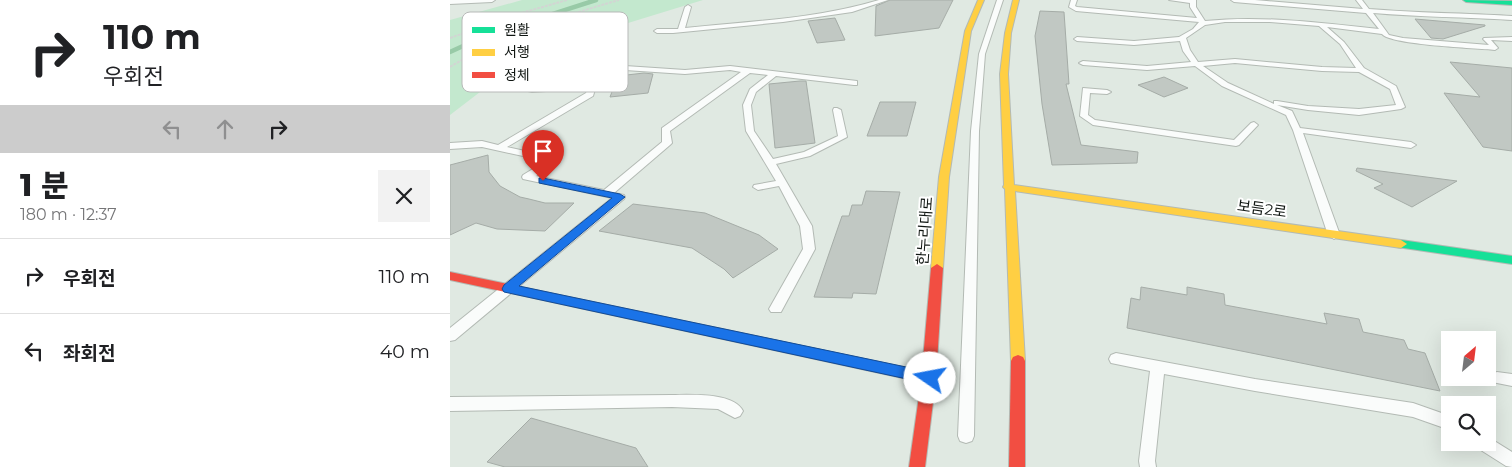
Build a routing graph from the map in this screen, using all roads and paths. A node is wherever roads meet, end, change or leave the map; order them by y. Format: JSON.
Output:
{"nodes":[{"id":1,"x":492,"y":0,"type":"edge"},
{"id":2,"x":567,"y":0,"type":"edge"},
{"id":3,"x":619,"y":0,"type":"edge"},
{"id":4,"x":885,"y":0,"type":"edge"},
{"id":5,"x":981,"y":0,"type":"edge"},
{"id":6,"x":1000,"y":0,"type":"edge"},
{"id":7,"x":1016,"y":0,"type":"edge"},
{"id":8,"x":1074,"y":0,"type":"edge"},
{"id":9,"x":1172,"y":0,"type":"edge"},
{"id":10,"x":1234,"y":0,"type":"edge"},
{"id":11,"x":1359,"y":0,"type":"edge"},
{"id":12,"x":1466,"y":0,"type":"edge"},
{"id":13,"x":1193,"y":1,"type":"edge"},
{"id":14,"x":450,"y":2,"type":"edge"},
{"id":15,"x":1512,"y":4,"type":"edge"},
{"id":16,"x":688,"y":7,"type":"dead end"},
{"id":17,"x":1368,"y":11,"type":"junction"},
{"id":18,"x":525,"y":12,"type":"edge"},
{"id":19,"x":581,"y":12,"type":"edge"},
{"id":20,"x":1512,"y":18,"type":"edge"},
{"id":21,"x":1202,"y":22,"type":"junction"},
{"id":22,"x":1322,"y":26,"type":"junction"},
{"id":23,"x":681,"y":30,"type":"junction"},
{"id":24,"x":657,"y":31,"type":"dead end"},
{"id":25,"x":1384,"y":32,"type":"junction"},
{"id":26,"x":462,"y":34,"type":"edge"},
{"id":27,"x":450,"y":38,"type":"edge"},
{"id":28,"x":1076,"y":39,"type":"dead end"},
{"id":29,"x":1182,"y":39,"type":"junction"},
{"id":30,"x":1512,"y":39,"type":"edge"},
{"id":31,"x":462,"y":61,"type":"edge"},
{"id":32,"x":1083,"y":63,"type":"dead end"},
{"id":33,"x":1196,"y":64,"type":"junction"},
{"id":34,"x":450,"y":67,"type":"edge"},
{"id":35,"x":628,"y":68,"type":"edge"},
{"id":36,"x":1361,"y":70,"type":"junction"},
{"id":37,"x":747,"y":71,"type":"junction"},
{"id":38,"x":774,"y":74,"type":"junction"},
{"id":39,"x":854,"y":83,"type":"dead end"},
{"id":40,"x":590,"y":92,"type":"edge"},
{"id":41,"x":1108,"y":92,"type":"dead end"},
{"id":42,"x":1254,"y":99,"type":"junction"},
{"id":43,"x":838,"y":110,"type":"dead end"},
{"id":44,"x":1254,"y":125,"type":"dead end"},
{"id":45,"x":1297,"y":130,"type":"junction"},
{"id":46,"x":1411,"y":145,"type":"dead end"},
{"id":47,"x":450,"y":146,"type":"edge"},
{"id":48,"x":499,"y":148,"type":"junction"},
{"id":49,"x":770,"y":163,"type":"junction"},
{"id":50,"x":781,"y":183,"type":"junction"},
{"id":51,"x":758,"y":187,"type":"dead end"},
{"id":52,"x":1008,"y":187,"type":"junction"},
{"id":53,"x":606,"y":194,"type":"junction"},
{"id":54,"x":1334,"y":235,"type":"junction"},
{"id":55,"x":1512,"y":260,"type":"edge"},
{"id":56,"x":450,"y":276,"type":"edge"},
{"id":57,"x":508,"y":289,"type":"junction"},
{"id":58,"x":776,"y":309,"type":"dead end"},
{"id":59,"x":450,"y":336,"type":"edge"},
{"id":60,"x":1116,"y":359,"type":"dead end"},
{"id":61,"x":1158,"y":367,"type":"junction"},
{"id":62,"x":930,"y":378,"type":"junction"},
{"id":63,"x":1497,"y":378,"type":"dead end"},
{"id":64,"x":1512,"y":380,"type":"edge"},
{"id":65,"x":450,"y":404,"type":"edge"},
{"id":66,"x":735,"y":411,"type":"dead end"},
{"id":67,"x":1441,"y":420,"type":"edge"},
{"id":68,"x":966,"y":436,"type":"dead end"},
{"id":69,"x":1496,"y":451,"type":"edge"},
{"id":70,"x":1512,"y":461,"type":"edge"},
{"id":71,"x":1148,"y":465,"type":"edge"},
{"id":72,"x":917,"y":467,"type":"edge"},
{"id":73,"x":1017,"y":467,"type":"edge"}],
"edges":[{"from":1,"to":14,"type":"lane"},
{"from":2,"to":18,"type":"path"},
{"from":3,"to":19,"type":"path"},
{"from":4,"to":23,"type":"lane"},
{"from":5,"to":62,"type":"street","name":"한누리대로"},
{"from":6,"to":68,"type":"lane"},
{"from":7,"to":52,"type":"street"},
{"from":8,"to":21,"type":"lane"},
{"from":9,"to":13,"type":"lane"},
{"from":10,"to":17,"type":"lane"},
{"from":11,"to":17,"type":"lane"},
{"from":12,"to":15,"type":"street"},
{"from":13,"to":21,"type":"lane"},
{"from":16,"to":23,"type":"lane"},
{"from":17,"to":20,"type":"lane"},
{"from":17,"to":25,"type":"lane"},
{"from":21,"to":22,"type":"lane"},
{"from":21,"to":29,"type":"lane"},
{"from":22,"to":25,"type":"lane"},
{"from":22,"to":36,"type":"lane"},
{"from":23,"to":24,"type":"lane"},
{"from":25,"to":30,"type":"lane"},
{"from":26,"to":27,"type":"path"},
{"from":28,"to":29,"type":"lane"},
{"from":29,"to":33,"type":"lane"},
{"from":31,"to":34,"type":"path"},
{"from":32,"to":33,"type":"lane"},
{"from":33,"to":36,"type":"lane"},
{"from":33,"to":42,"type":"lane"},
{"from":35,"to":37,"type":"lane"},
{"from":36,"to":42,"type":"lane"},
{"from":37,"to":38,"type":"lane"},
{"from":37,"to":53,"type":"lane"},
{"from":38,"to":39,"type":"lane"},
{"from":38,"to":49,"type":"lane"},
{"from":40,"to":48,"type":"lane"},
{"from":41,"to":44,"type":"lane"},
{"from":42,"to":45,"type":"lane"},
{"from":43,"to":49,"type":"lane"},
{"from":45,"to":46,"type":"lane"},
{"from":45,"to":54,"type":"lane"},
{"from":47,"to":48,"type":"lane"},
{"from":48,"to":53,"type":"lane"},
{"from":49,"to":50,"type":"lane"},
{"from":50,"to":51,"type":"lane"},
{"from":50,"to":58,"type":"lane"},
{"from":52,"to":54,"type":"street","name":"보듬2로"},
{"from":52,"to":73,"type":"street"},
{"from":53,"to":57,"type":"lane"},
{"from":54,"to":55,"type":"street","name":"보듬2로"},
{"from":56,"to":57,"type":"street"},
{"from":57,"to":59,"type":"lane"},
{"from":57,"to":62,"type":"street"},
{"from":60,"to":61,"type":"lane"},
{"from":61,"to":67,"type":"lane"},
{"from":61,"to":71,"type":"lane"},
{"from":62,"to":72,"type":"street","name":"한누리대로"},
{"from":63,"to":64,"type":"lane"},
{"from":65,"to":66,"type":"lane"},
{"from":69,"to":70,"type":"lane"}]}
